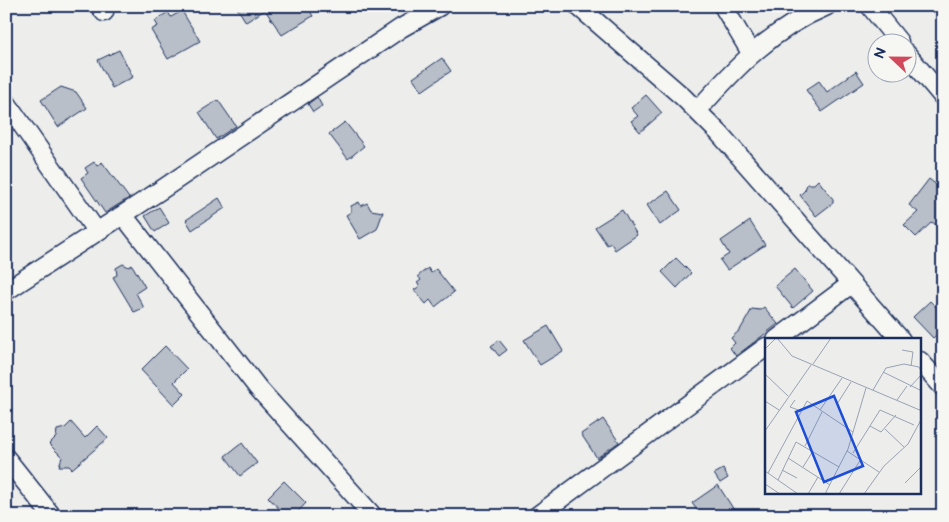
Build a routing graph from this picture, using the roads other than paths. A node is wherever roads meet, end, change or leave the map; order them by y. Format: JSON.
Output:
{"nodes":[{"id":1,"x":440,"y":6,"type":"edge"},
{"id":2,"x":578,"y":6,"type":"edge"},
{"id":3,"x":723,"y":6,"type":"edge"},
{"id":4,"x":828,"y":6,"type":"edge"},
{"id":5,"x":870,"y":6,"type":"edge"},
{"id":6,"x":891,"y":32,"type":"edge"},
{"id":7,"x":751,"y":53,"type":"junction"},
{"id":8,"x":916,"y":64,"type":"edge"},
{"id":9,"x":943,"y":96,"type":"edge"},
{"id":10,"x":6,"y":102,"type":"edge"},
{"id":11,"x":697,"y":111,"type":"junction"},
{"id":12,"x":123,"y":215,"type":"junction"},
{"id":13,"x":97,"y":232,"type":"junction"},
{"id":14,"x":851,"y":284,"type":"junction"},
{"id":15,"x":6,"y":291,"type":"edge"},
{"id":16,"x":779,"y":338,"type":"edge"},
{"id":17,"x":899,"y":338,"type":"edge"},
{"id":18,"x":765,"y":348,"type":"edge"},
{"id":19,"x":922,"y":363,"type":"edge"},
{"id":20,"x":943,"y":387,"type":"edge"},
{"id":21,"x":7,"y":461,"type":"edge"},
{"id":22,"x":539,"y":515,"type":"edge"},
{"id":23,"x":52,"y":516,"type":"edge"},
{"id":24,"x":373,"y":516,"type":"edge"}],
"edges":[{"from":1,"to":12,"type":"street"},
{"from":2,"to":11,"type":"street"},
{"from":3,"to":7,"type":"street"},
{"from":4,"to":7,"type":"street"},
{"from":5,"to":6,"type":"street"},
{"from":7,"to":11,"type":"street"},
{"from":8,"to":9,"type":"street"},
{"from":10,"to":13,"type":"street"},
{"from":11,"to":14,"type":"street"},
{"from":12,"to":13,"type":"street"},
{"from":12,"to":24,"type":"street"},
{"from":13,"to":15,"type":"street"},
{"from":14,"to":16,"type":"street"},
{"from":14,"to":17,"type":"street"},
{"from":18,"to":22,"type":"street"},
{"from":19,"to":20,"type":"street"},
{"from":21,"to":23,"type":"street"}]}
